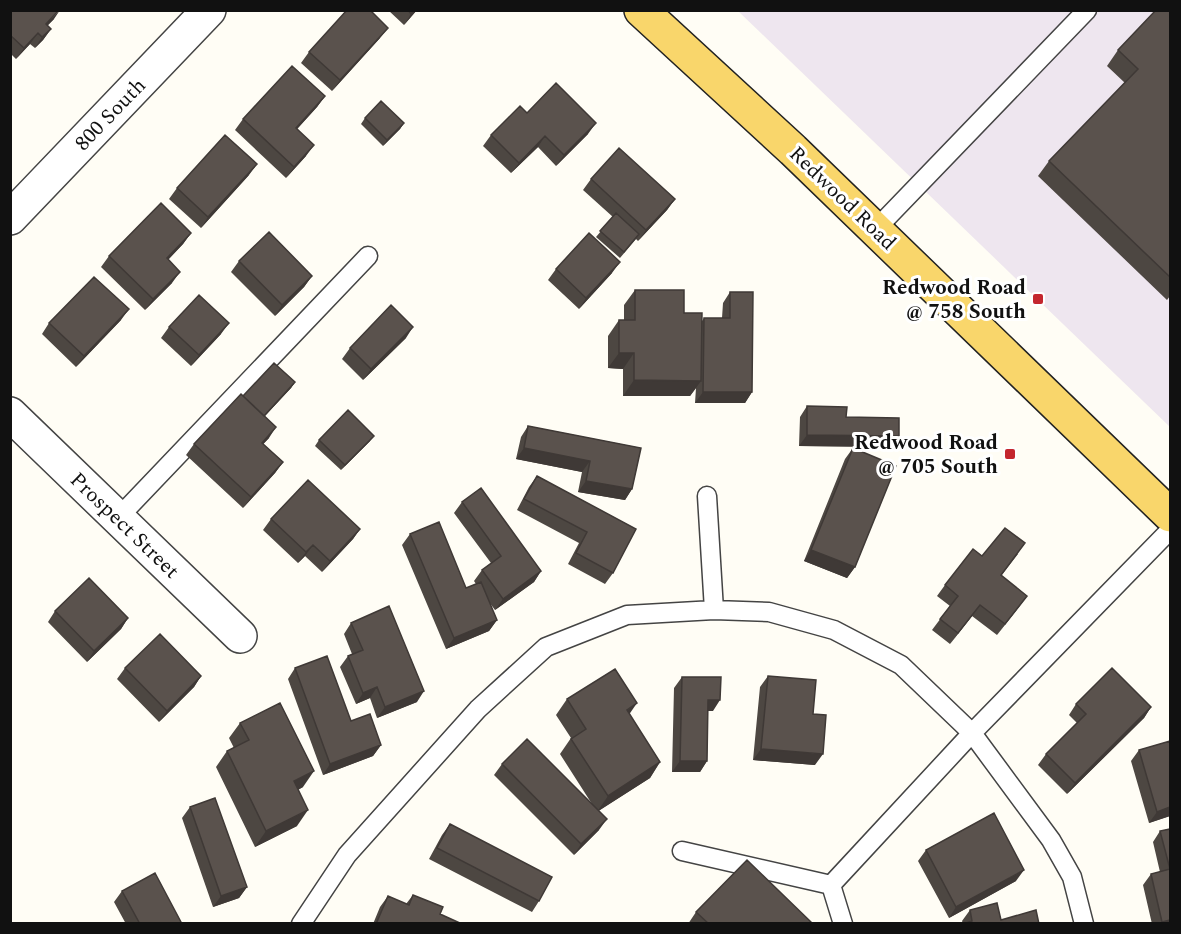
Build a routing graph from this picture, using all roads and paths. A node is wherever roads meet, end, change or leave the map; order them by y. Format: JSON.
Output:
{"nodes":[{"id":1,"x":209,"y":10,"type":"edge"},
{"id":2,"x":1087,"y":10,"type":"edge"},
{"id":3,"x":644,"y":12,"type":"edge"},
{"id":4,"x":10,"y":218,"type":"edge"},
{"id":5,"x":875,"y":230,"type":"junction"},
{"id":6,"x":368,"y":256,"type":"dead end"},
{"id":7,"x":10,"y":414,"type":"edge"},
{"id":8,"x":707,"y":496,"type":"dead end"},
{"id":9,"x":1170,"y":515,"type":"edge"},
{"id":10,"x":118,"y":518,"type":"junction"},
{"id":11,"x":1170,"y":530,"type":"edge"},
{"id":12,"x":714,"y":610,"type":"junction"},
{"id":13,"x":240,"y":636,"type":"dead end"},
{"id":14,"x":972,"y":733,"type":"junction"},
{"id":15,"x":682,"y":851,"type":"dead end"},
{"id":16,"x":831,"y":885,"type":"junction"},
{"id":17,"x":301,"y":924,"type":"edge"},
{"id":18,"x":843,"y":924,"type":"edge"},
{"id":19,"x":1084,"y":924,"type":"edge"}],
"edges":[{"from":1,"to":4,"type":"street","name":"800 South"},
{"from":2,"to":5,"type":"lane"},
{"from":3,"to":5,"type":"main road","name":"Redwood Road"},
{"from":5,"to":9,"type":"main road","name":"Redwood Road"},
{"from":6,"to":10,"type":"lane"},
{"from":7,"to":10,"type":"street","name":"Prospect Street"},
{"from":8,"to":12,"type":"lane"},
{"from":10,"to":13,"type":"street","name":"Prospect Street"},
{"from":11,"to":14,"type":"lane"},
{"from":12,"to":14,"type":"lane"},
{"from":12,"to":17,"type":"lane"},
{"from":14,"to":16,"type":"lane"},
{"from":14,"to":19,"type":"lane"},
{"from":15,"to":16,"type":"lane"},
{"from":16,"to":18,"type":"lane"}]}
